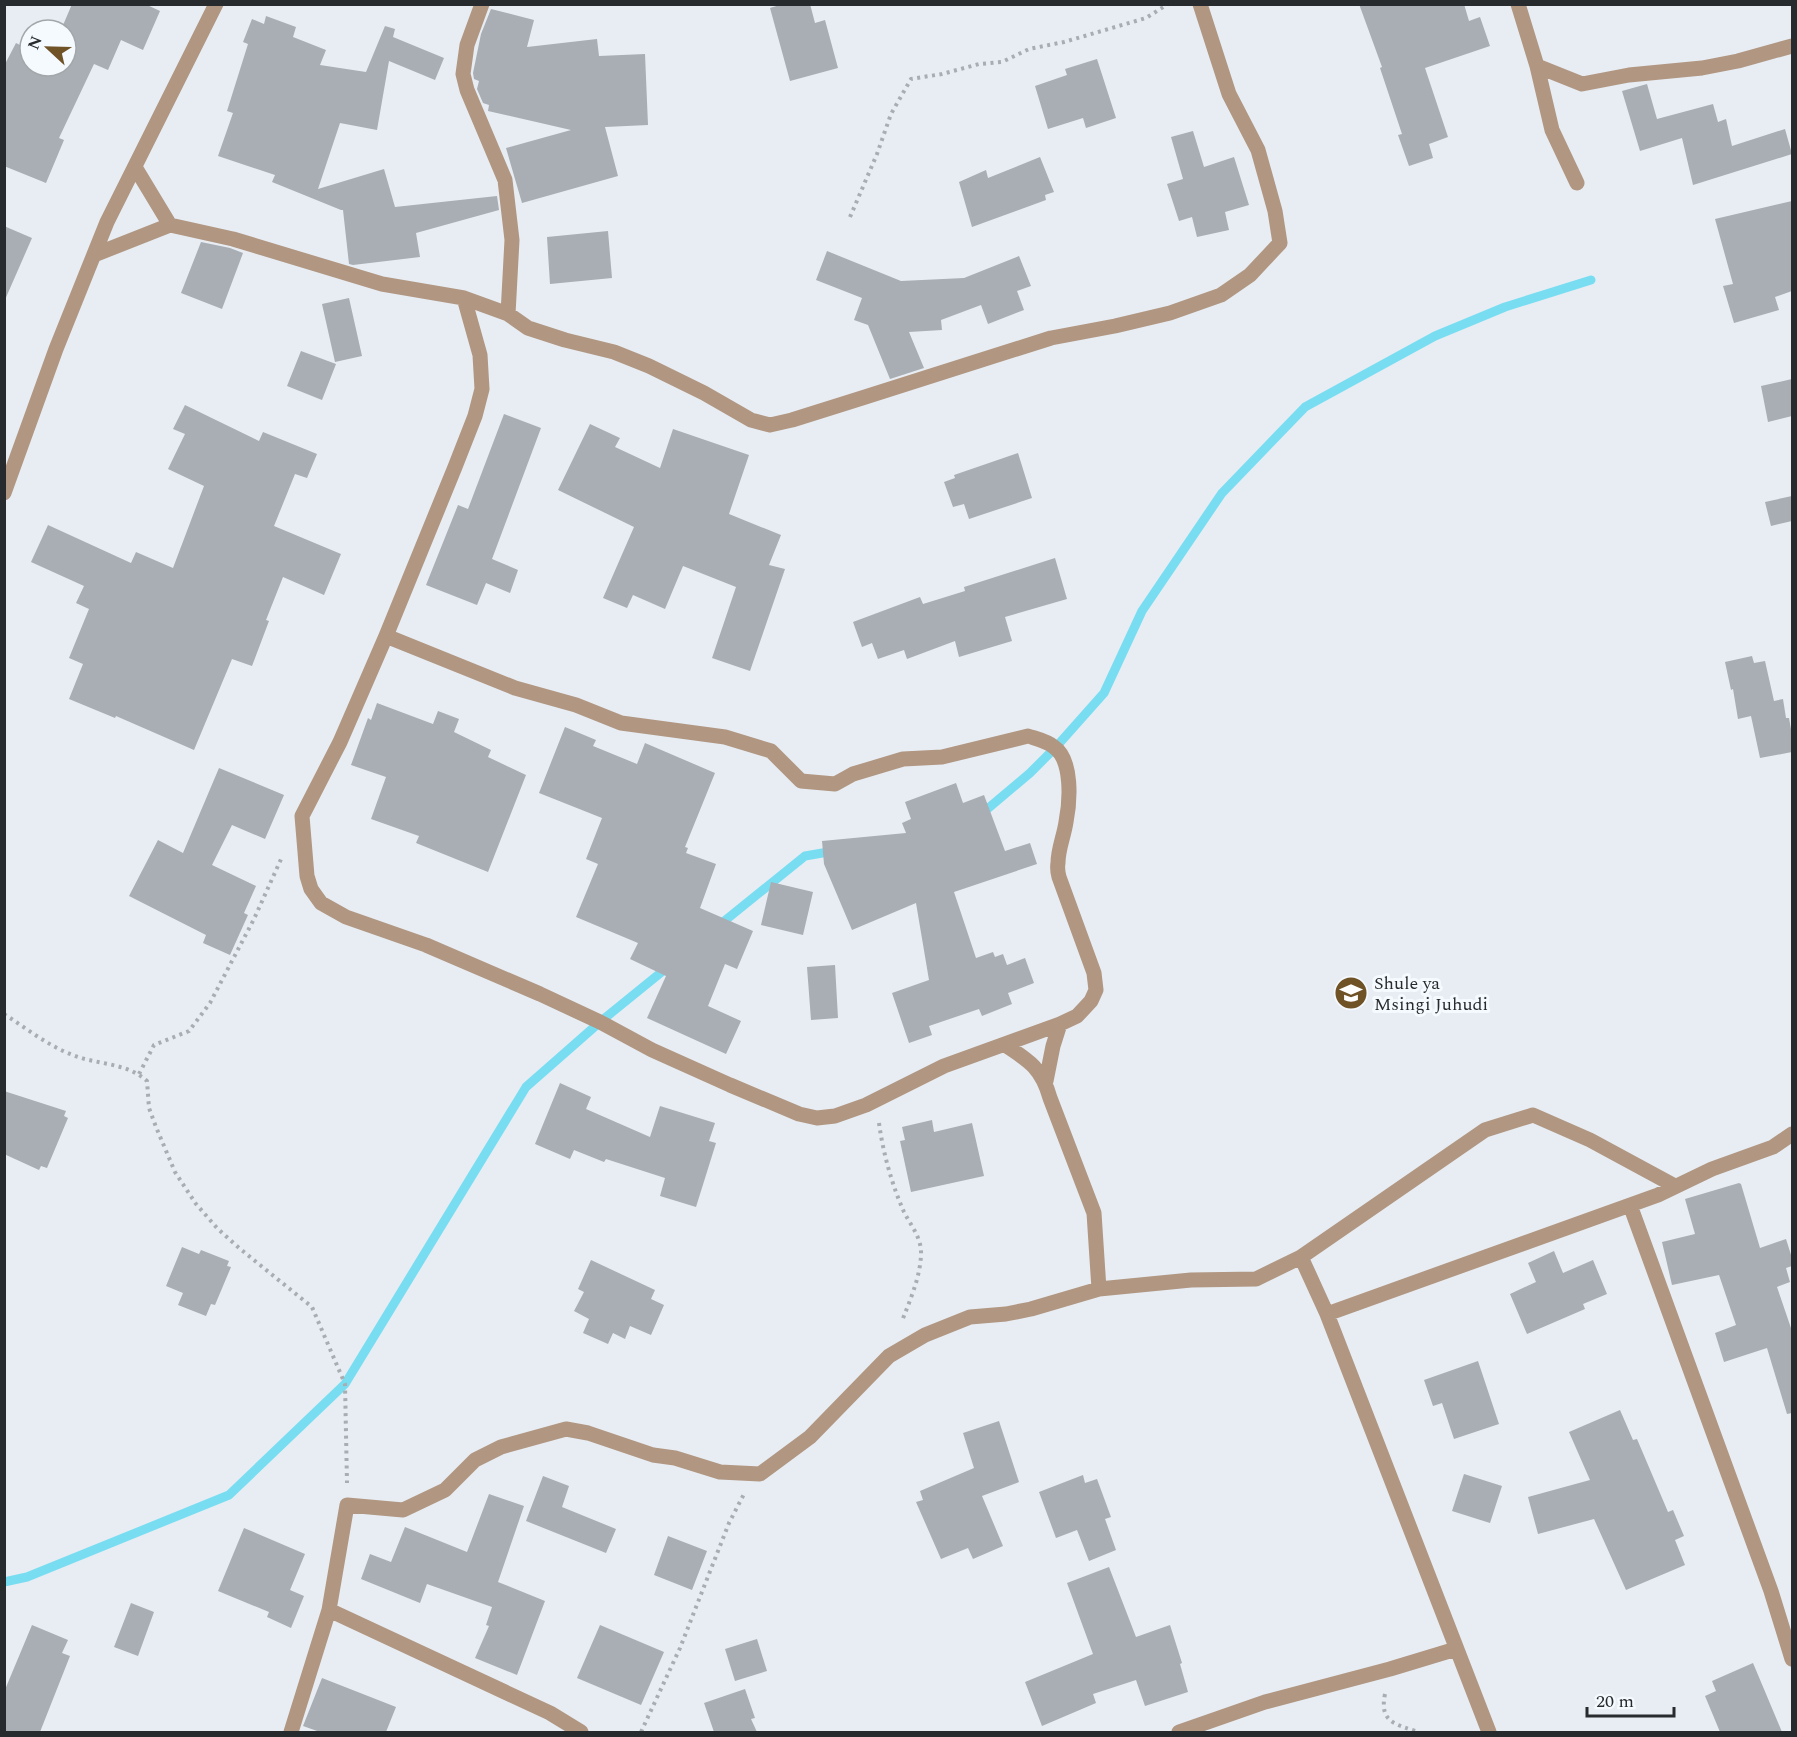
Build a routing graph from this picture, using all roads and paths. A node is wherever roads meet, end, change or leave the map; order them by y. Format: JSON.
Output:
{"nodes":[{"id":1,"x":216,"y":4,"type":"edge"},
{"id":2,"x":482,"y":4,"type":"edge"},
{"id":3,"x":1168,"y":4,"type":"edge"},
{"id":4,"x":1200,"y":4,"type":"edge"},
{"id":5,"x":1518,"y":4,"type":"edge"},
{"id":6,"x":1792,"y":46,"type":"edge"},
{"id":7,"x":1537,"y":66,"type":"junction"},
{"id":8,"x":135,"y":167,"type":"junction"},
{"id":9,"x":1577,"y":183,"type":"dead end"},
{"id":10,"x":850,"y":217,"type":"dead end"},
{"id":11,"x":170,"y":225,"type":"junction"},
{"id":12,"x":94,"y":255,"type":"junction"},
{"id":13,"x":464,"y":298,"type":"junction"},
{"id":14,"x":508,"y":314,"type":"junction"},
{"id":15,"x":4,"y":493,"type":"edge"},
{"id":16,"x":386,"y":636,"type":"junction"},
{"id":17,"x":282,"y":856,"type":"dead end"},
{"id":18,"x":4,"y":1014,"type":"edge"},
{"id":19,"x":1060,"y":1024,"type":"junction"},
{"id":20,"x":1005,"y":1045,"type":"junction"},
{"id":21,"x":139,"y":1074,"type":"junction"},
{"id":22,"x":1046,"y":1081,"type":"junction"},
{"id":23,"x":876,"y":1100,"type":"junction"},
{"id":24,"x":1792,"y":1134,"type":"edge"},
{"id":25,"x":1675,"y":1186,"type":"junction"},
{"id":26,"x":1630,"y":1205,"type":"junction"},
{"id":27,"x":1301,"y":1257,"type":"junction"},
{"id":28,"x":1100,"y":1289,"type":"junction"},
{"id":29,"x":1327,"y":1314,"type":"junction"},
{"id":30,"x":890,"y":1356,"type":"junction"},
{"id":31,"x":760,"y":1474,"type":"junction"},
{"id":32,"x":347,"y":1505,"type":"junction"},
{"id":33,"x":329,"y":1610,"type":"junction"},
{"id":34,"x":1456,"y":1649,"type":"junction"},
{"id":35,"x":1792,"y":1659,"type":"edge"},
{"id":36,"x":1390,"y":1669,"type":"junction"},
{"id":37,"x":291,"y":1732,"type":"edge"},
{"id":38,"x":581,"y":1732,"type":"edge"},
{"id":39,"x":640,"y":1732,"type":"edge"},
{"id":40,"x":1179,"y":1732,"type":"edge"},
{"id":41,"x":1418,"y":1732,"type":"edge"},
{"id":42,"x":1489,"y":1732,"type":"edge"}],
"edges":[{"from":1,"to":8,"type":"street"},
{"from":2,"to":14,"type":"street"},
{"from":3,"to":10,"type":"path"},
{"from":4,"to":14,"type":"street"},
{"from":5,"to":7,"type":"street"},
{"from":6,"to":7,"type":"street"},
{"from":7,"to":9,"type":"street"},
{"from":8,"to":11,"type":"street"},
{"from":8,"to":12,"type":"street"},
{"from":11,"to":12,"type":"street"},
{"from":11,"to":13,"type":"street"},
{"from":12,"to":15,"type":"street"},
{"from":13,"to":14,"type":"street"},
{"from":13,"to":16,"type":"street"},
{"from":16,"to":19,"type":"street"},
{"from":16,"to":23,"type":"street"},
{"from":17,"to":21,"type":"path"},
{"from":18,"to":21,"type":"path"},
{"from":19,"to":20,"type":"street"},
{"from":19,"to":22,"type":"street"},
{"from":20,"to":22,"type":"street"},
{"from":20,"to":23,"type":"street"},
{"from":21,"to":32,"type":"path"},
{"from":22,"to":28,"type":"street"},
{"from":23,"to":30,"type":"path"},
{"from":24,"to":25,"type":"street"},
{"from":25,"to":26,"type":"street"},
{"from":25,"to":27,"type":"street"},
{"from":26,"to":29,"type":"street"},
{"from":26,"to":35,"type":"street"},
{"from":27,"to":28,"type":"street"},
{"from":27,"to":29,"type":"street"},
{"from":28,"to":30,"type":"street"},
{"from":29,"to":34,"type":"street"},
{"from":30,"to":31,"type":"street"},
{"from":31,"to":32,"type":"street"},
{"from":31,"to":39,"type":"path"},
{"from":32,"to":33,"type":"street"},
{"from":33,"to":37,"type":"street"},
{"from":33,"to":38,"type":"street"},
{"from":34,"to":36,"type":"street"},
{"from":34,"to":42,"type":"street"},
{"from":36,"to":40,"type":"street"},
{"from":36,"to":41,"type":"path"}]}
